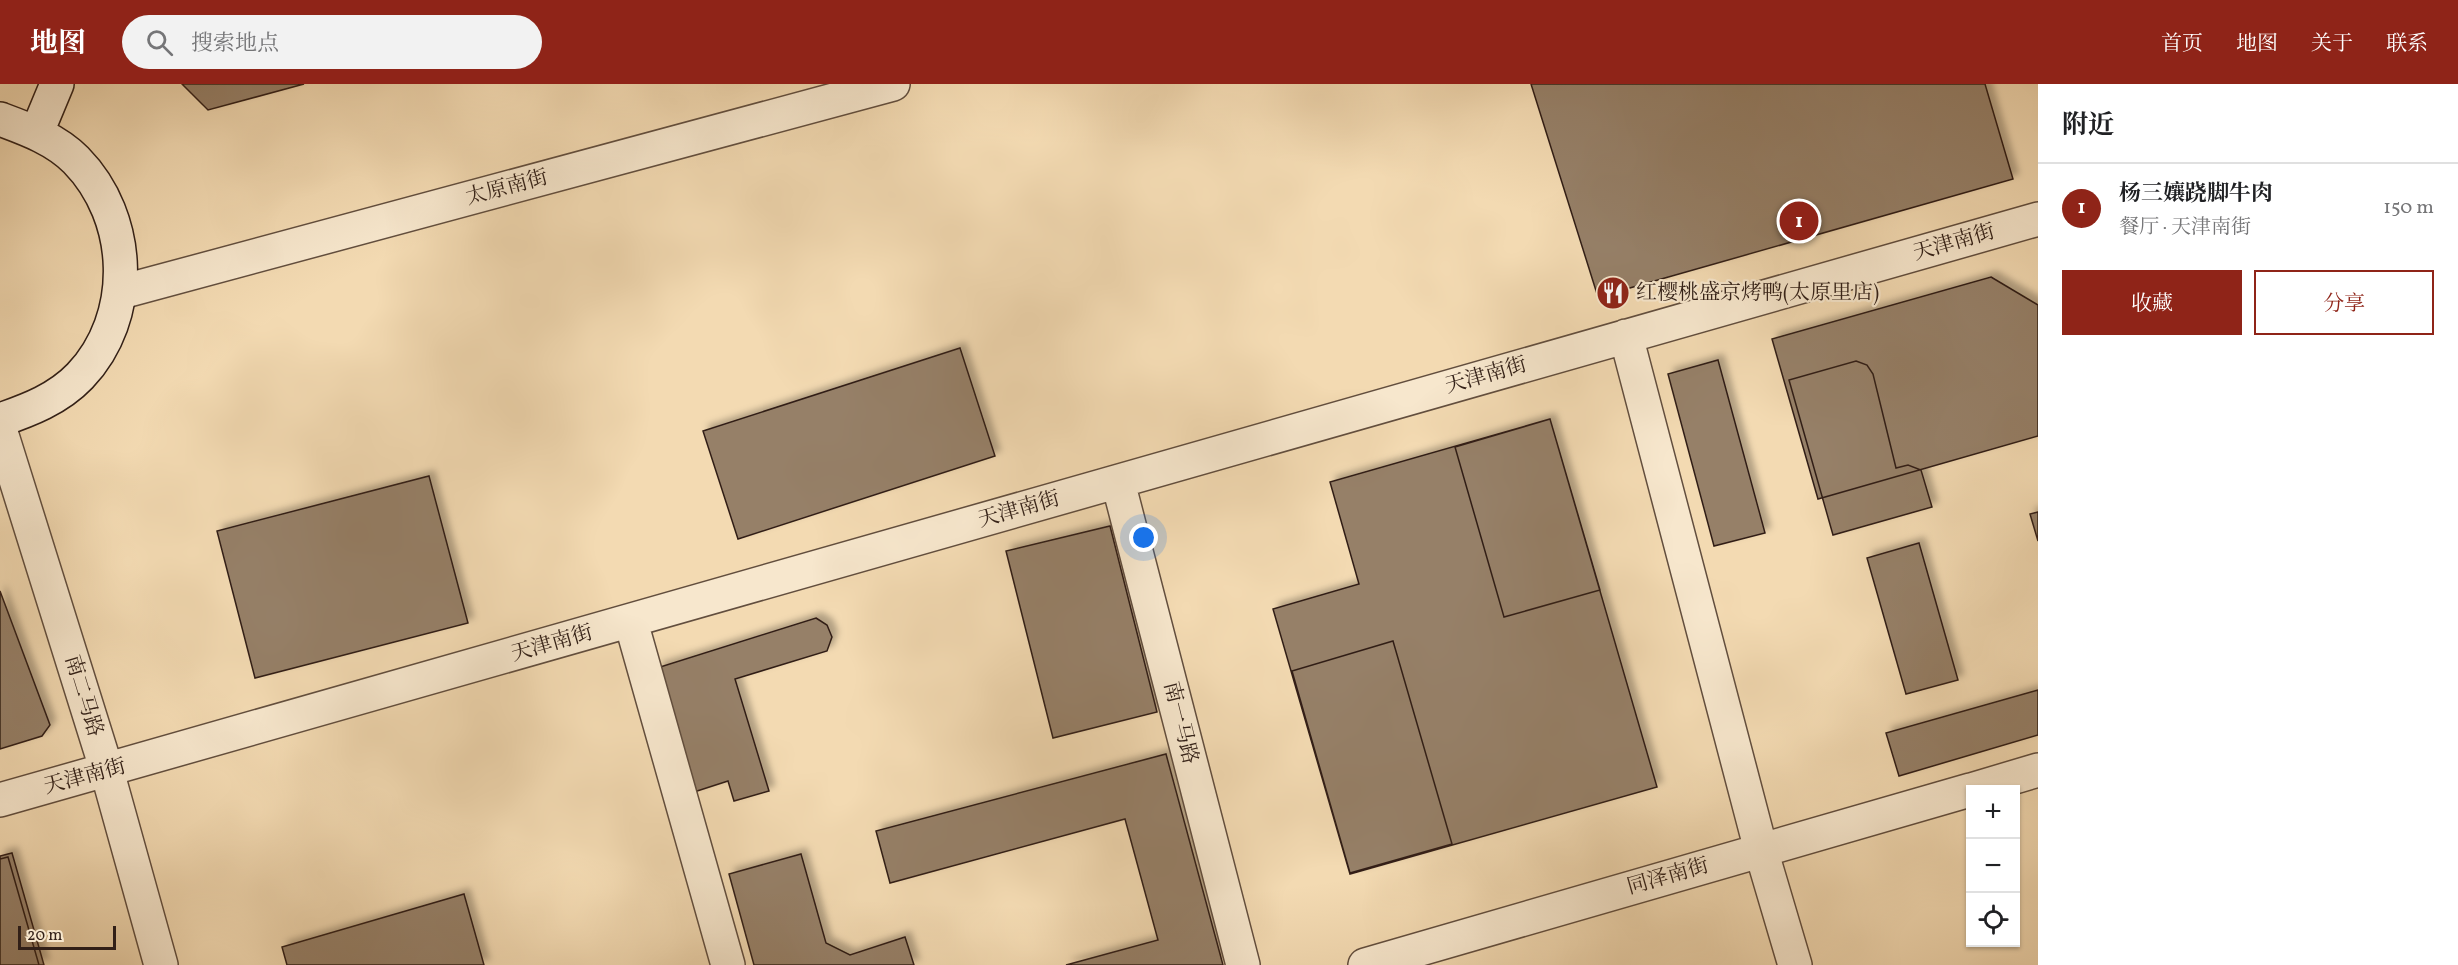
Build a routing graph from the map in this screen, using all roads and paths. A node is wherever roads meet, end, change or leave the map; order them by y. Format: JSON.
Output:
{"nodes":[{"id":1,"x":57,"y":84,"type":"edge"},
{"id":2,"x":893,"y":84,"type":"edge"},
{"id":3,"x":0,"y":119,"type":"edge"},
{"id":4,"x":37,"y":132,"type":"junction"},
{"id":5,"x":2038,"y":219,"type":"edge"},
{"id":6,"x":121,"y":292,"type":"junction"},
{"id":7,"x":1626,"y":336,"type":"junction"},
{"id":8,"x":0,"y":420,"type":"edge"},
{"id":9,"x":0,"y":429,"type":"edge"},
{"id":10,"x":1118,"y":482,"type":"junction"},
{"id":11,"x":631,"y":622,"type":"junction"},
{"id":12,"x":2038,"y":770,"type":"edge"},
{"id":13,"x":107,"y":771,"type":"junction"},
{"id":14,"x":1988,"y":785,"type":"edge"},
{"id":15,"x":1966,"y":791,"type":"edge"},
{"id":16,"x":0,"y":800,"type":"edge"},
{"id":17,"x":1761,"y":850,"type":"junction"},
{"id":18,"x":161,"y":965,"type":"edge"},
{"id":19,"x":728,"y":965,"type":"edge"},
{"id":20,"x":1243,"y":965,"type":"edge"},
{"id":21,"x":1365,"y":965,"type":"edge"},
{"id":22,"x":1795,"y":965,"type":"edge"}],
"edges":[{"from":1,"to":4,"type":"street"},
{"from":2,"to":6,"type":"street","name":"太原南街"},
{"from":3,"to":4,"type":"street"},
{"from":4,"to":6,"type":"street"},
{"from":5,"to":7,"type":"street","name":"天津南街"},
{"from":6,"to":8,"type":"street"},
{"from":7,"to":10,"type":"street","name":"天津南街"},
{"from":7,"to":17,"type":"street"},
{"from":9,"to":13,"type":"street","name":"南二马路"},
{"from":10,"to":11,"type":"street","name":"天津南街"},
{"from":10,"to":20,"type":"street","name":"南一马路"},
{"from":11,"to":13,"type":"street","name":"天津南街"},
{"from":11,"to":19,"type":"street"},
{"from":12,"to":14,"type":"street","name":"同泽南街"},
{"from":13,"to":16,"type":"street","name":"天津南街"},
{"from":13,"to":18,"type":"street","name":"南二马路"},
{"from":15,"to":17,"type":"street","name":"同泽南街"},
{"from":17,"to":21,"type":"street","name":"同泽南街"},
{"from":17,"to":22,"type":"street"}]}
